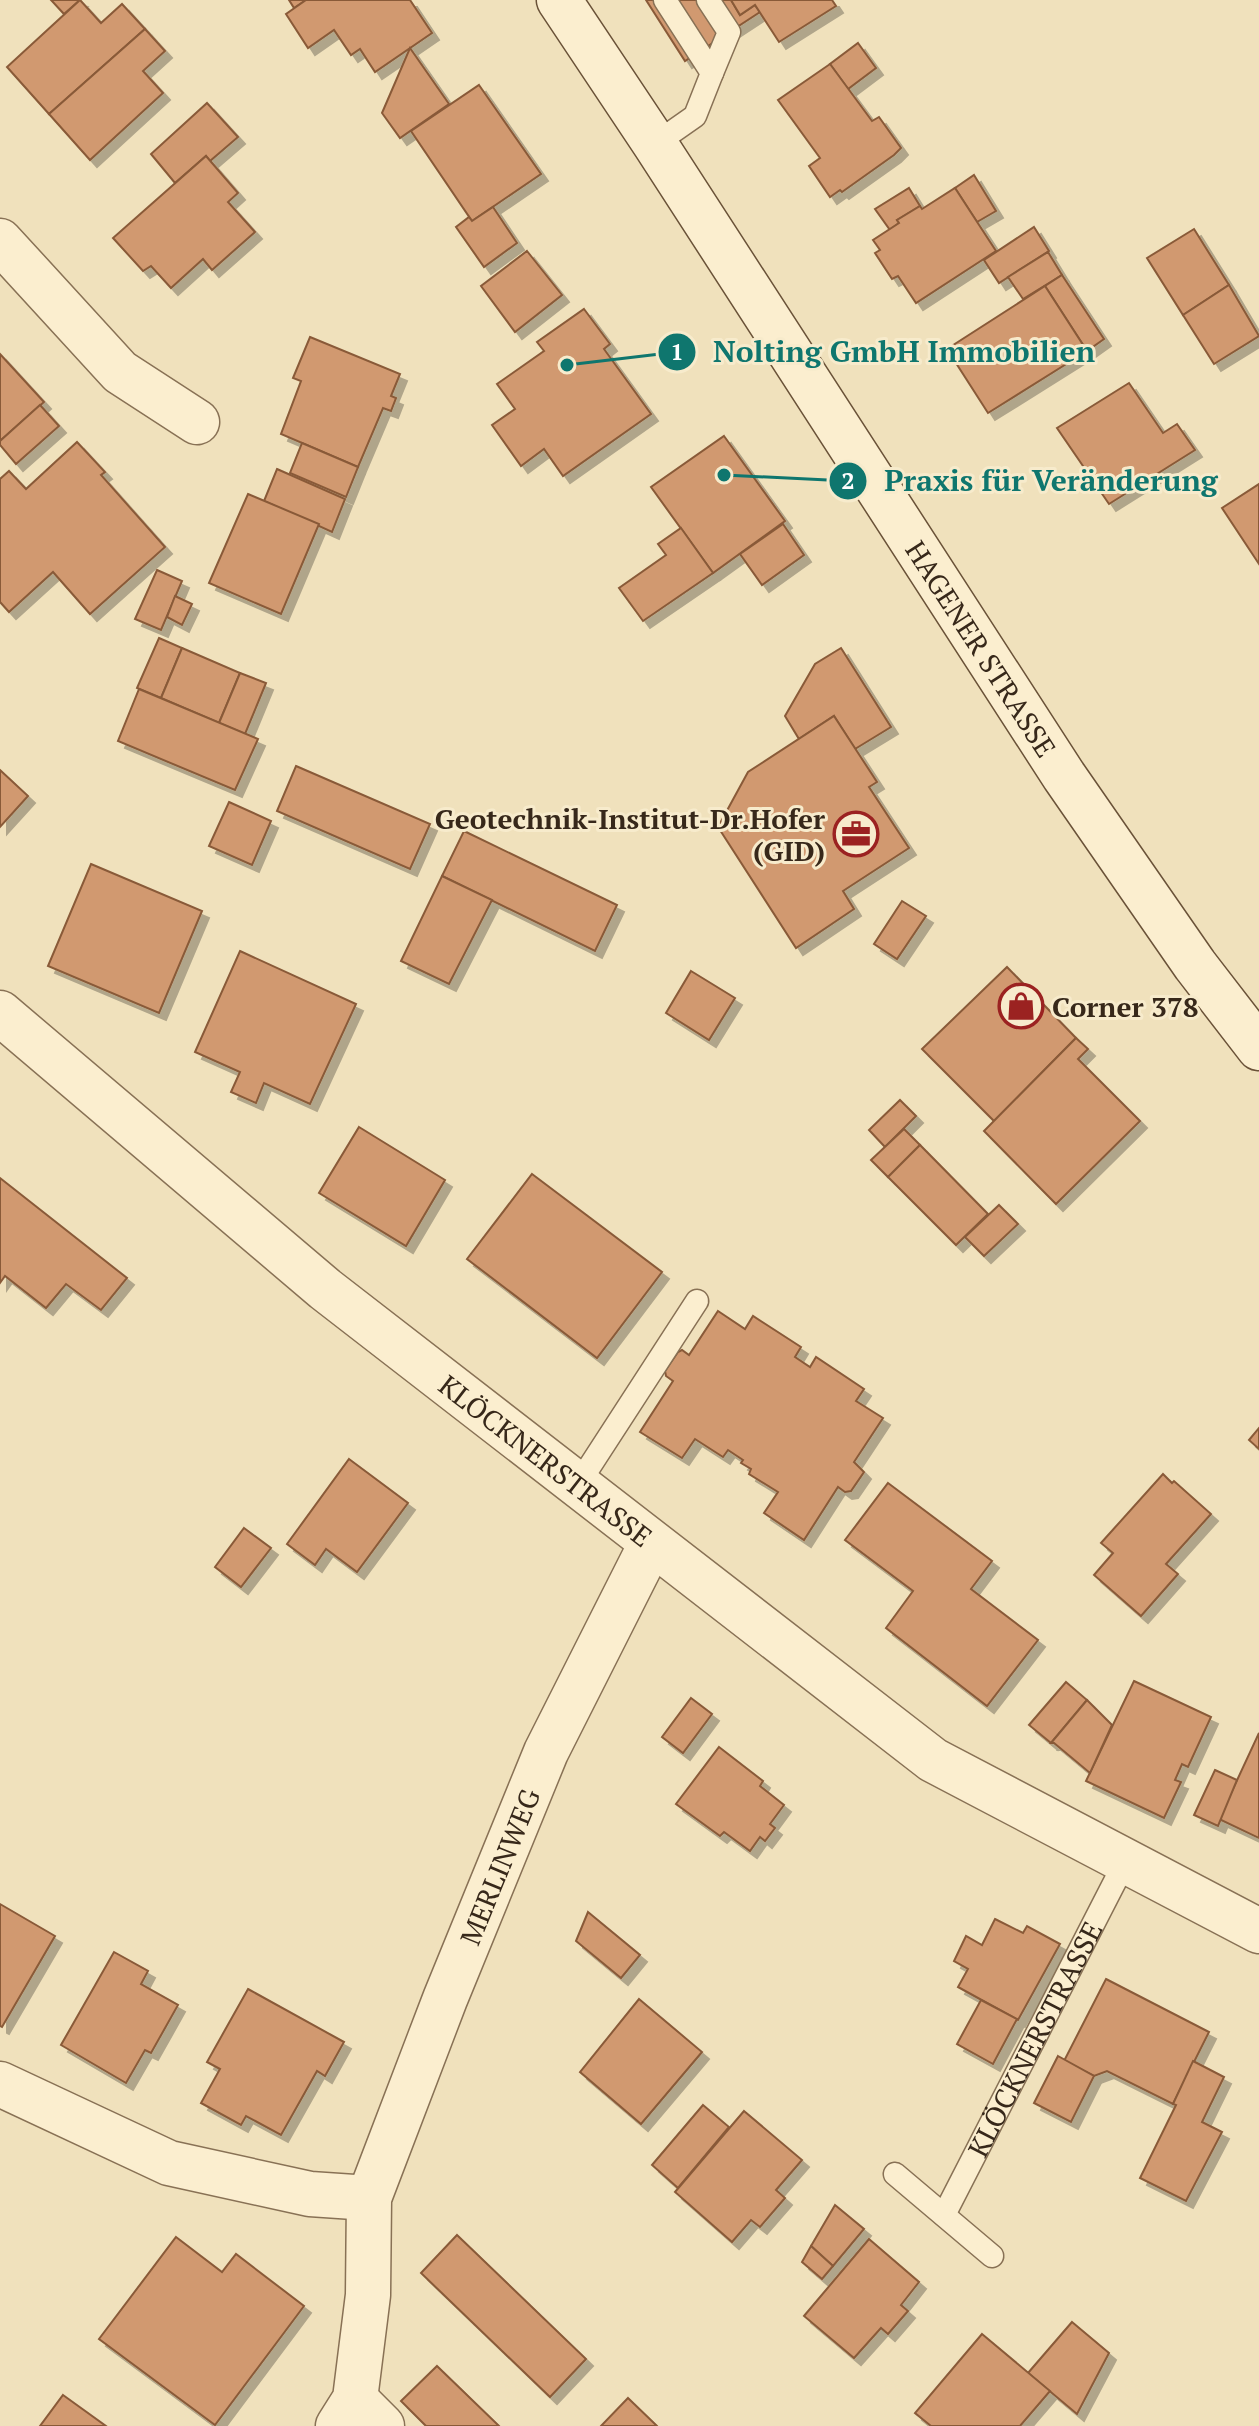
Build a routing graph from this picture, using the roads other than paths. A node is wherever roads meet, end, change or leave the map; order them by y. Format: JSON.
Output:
{"nodes":[{"id":1,"x":665,"y":0,"type":"edge"},
{"id":2,"x":708,"y":0,"type":"edge"},
{"id":3,"x":562,"y":1,"type":"edge"},
{"id":4,"x":712,"y":73,"type":"junction"},
{"id":5,"x":655,"y":144,"type":"junction"},
{"id":6,"x":0,"y":241,"type":"edge"},
{"id":7,"x":197,"y":422,"type":"dead end"},
{"id":8,"x":0,"y":1013,"type":"edge"},
{"id":9,"x":1259,"y":1048,"type":"edge"},
{"id":10,"x":697,"y":1301,"type":"dead end"},
{"id":11,"x":577,"y":1486,"type":"junction"},
{"id":12,"x":651,"y":1544,"type":"junction"},
{"id":13,"x":1125,"y":1862,"type":"junction"},
{"id":14,"x":1259,"y":1931,"type":"edge"},
{"id":15,"x":0,"y":2084,"type":"edge"},
{"id":16,"x":895,"y":2174,"type":"dead end"},
{"id":17,"x":369,"y":2198,"type":"junction"},
{"id":18,"x":944,"y":2215,"type":"junction"},
{"id":19,"x":992,"y":2256,"type":"dead end"},
{"id":20,"x":358,"y":2417,"type":"edge"}],
"edges":[{"from":1,"to":4,"type":"lane"},
{"from":2,"to":4,"type":"lane"},
{"from":3,"to":5,"type":"street","name":"HAGENER STRASSE"},
{"from":4,"to":5,"type":"lane"},
{"from":5,"to":9,"type":"street","name":"HAGENER STRASSE"},
{"from":6,"to":7,"type":"street"},
{"from":8,"to":11,"type":"street","name":"KLÖCKNERSTRASSE"},
{"from":10,"to":11,"type":"lane"},
{"from":11,"to":12,"type":"street","name":"KLÖCKNERSTRASSE"},
{"from":12,"to":13,"type":"street","name":"KLÖCKNERSTRASSE"},
{"from":12,"to":17,"type":"street","name":"MERLINWEG"},
{"from":13,"to":14,"type":"street","name":"KLÖCKNERSTRASSE"},
{"from":13,"to":18,"type":"lane","name":"KLÖCKNERSTRASSE"},
{"from":15,"to":17,"type":"street"},
{"from":16,"to":18,"type":"lane"},
{"from":17,"to":20,"type":"street","name":"MERLINWEG"},
{"from":18,"to":19,"type":"lane"}]}
